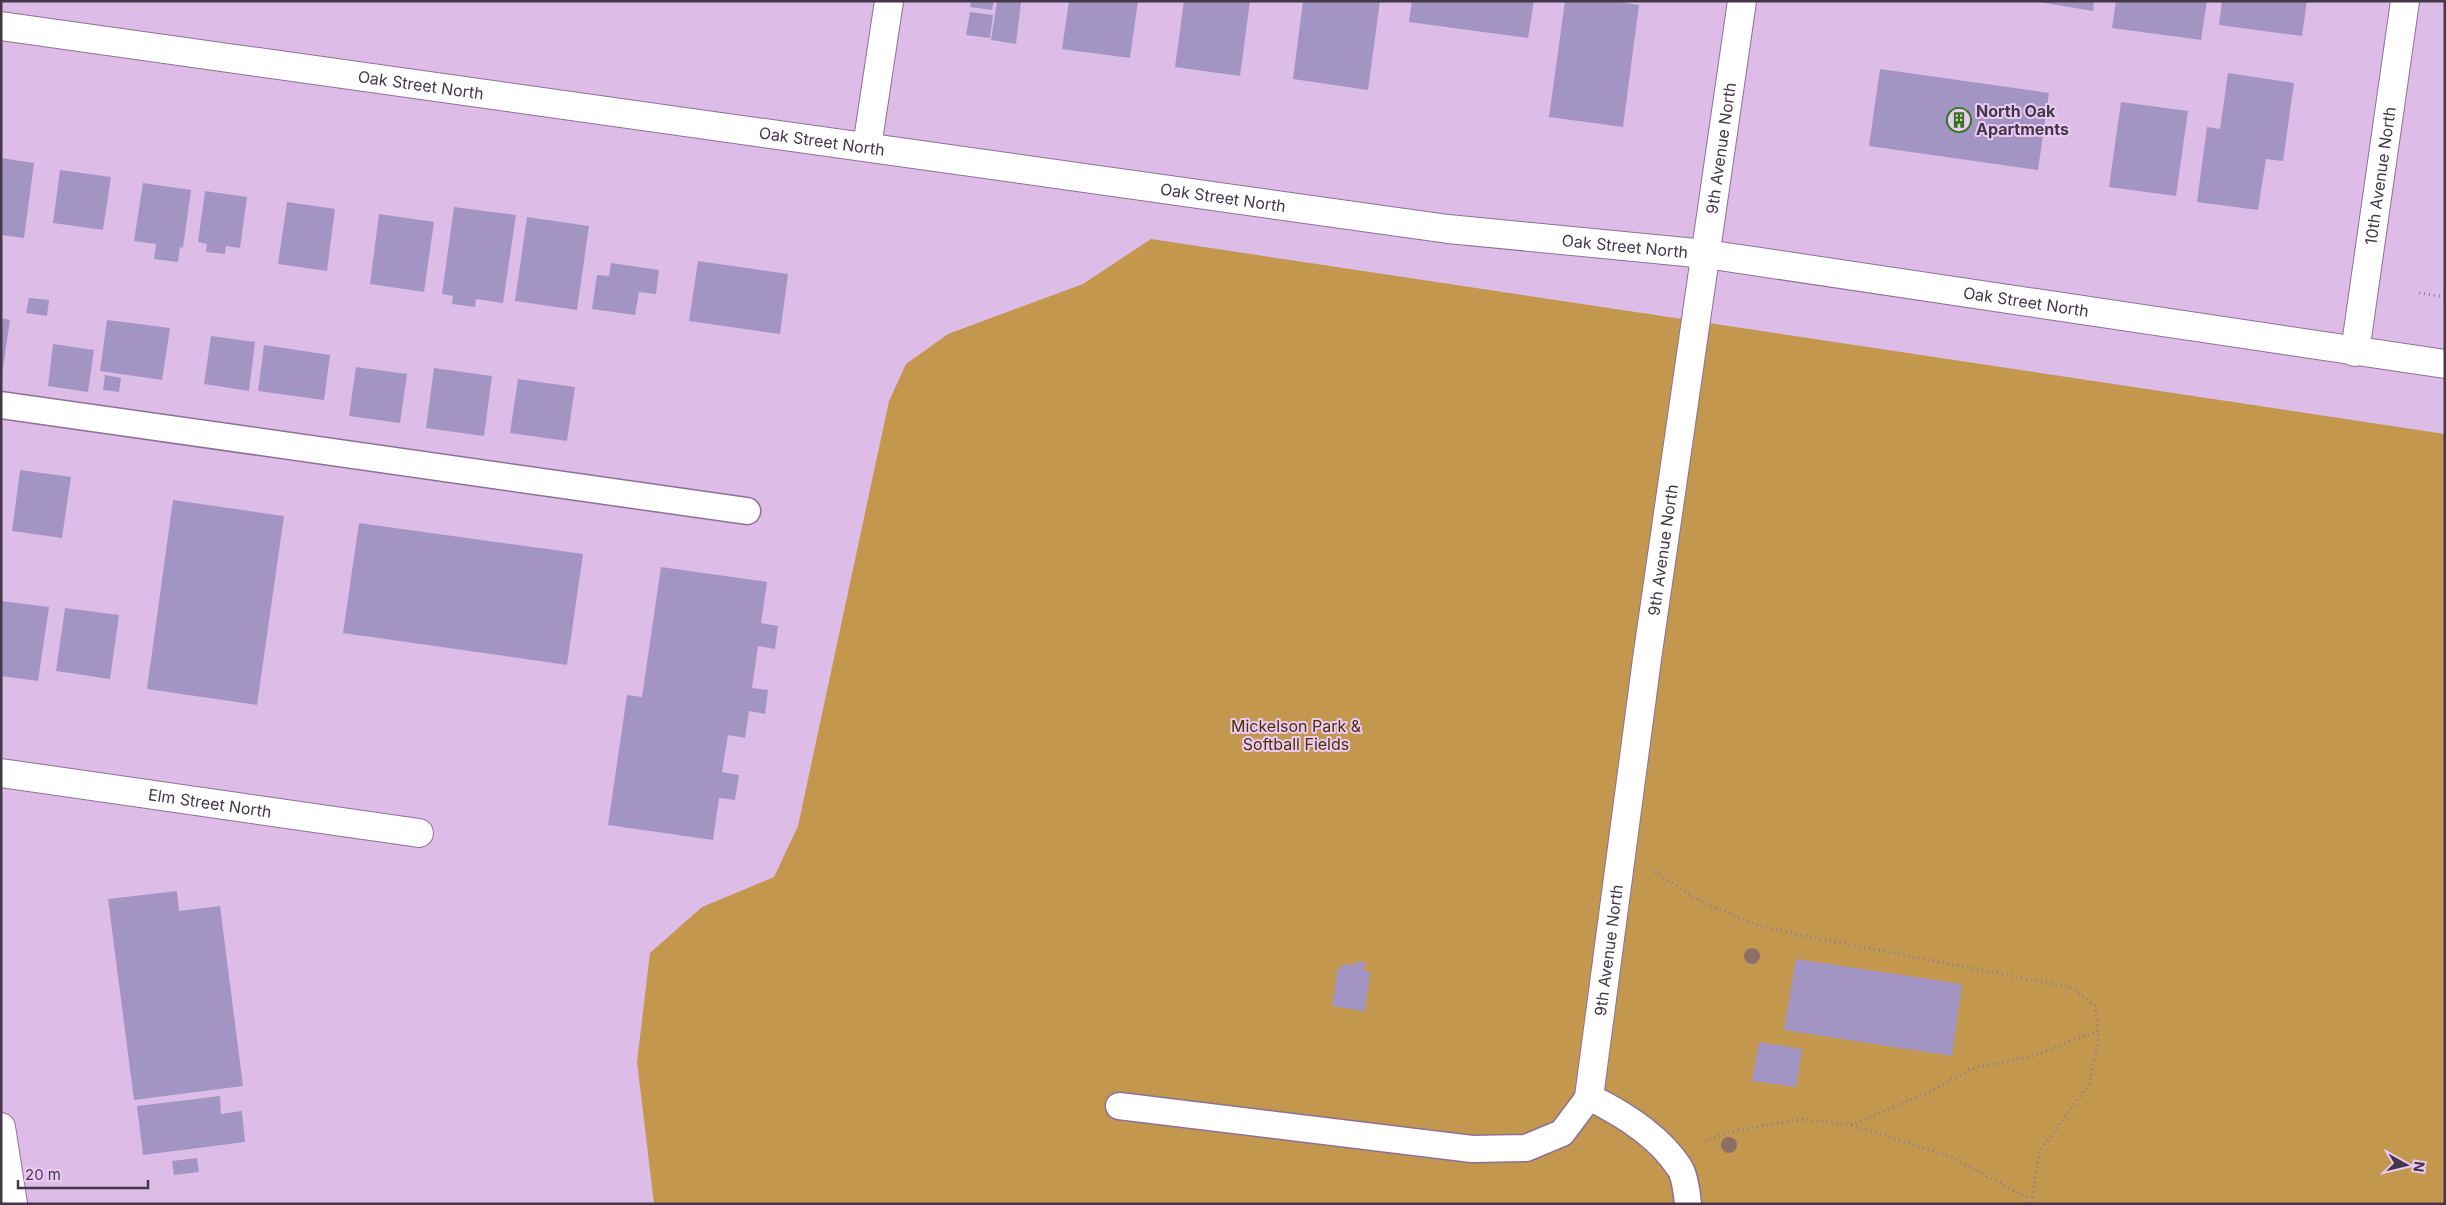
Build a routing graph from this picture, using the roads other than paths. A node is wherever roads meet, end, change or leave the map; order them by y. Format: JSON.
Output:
{"nodes":[{"id":1,"x":889,"y":1,"type":"edge"},
{"id":2,"x":1742,"y":1,"type":"edge"},
{"id":3,"x":2405,"y":1,"type":"edge"},
{"id":4,"x":1,"y":26,"type":"edge"},
{"id":5,"x":867,"y":147,"type":"junction"},
{"id":6,"x":1706,"y":254,"type":"junction"},
{"id":7,"x":2355,"y":352,"type":"junction"},
{"id":8,"x":2445,"y":364,"type":"edge"},
{"id":9,"x":1,"y":405,"type":"edge"},
{"id":10,"x":747,"y":511,"type":"dead end"},
{"id":11,"x":1,"y":773,"type":"edge"},
{"id":12,"x":419,"y":833,"type":"dead end"},
{"id":13,"x":1588,"y":1097,"type":"junction"},
{"id":14,"x":1119,"y":1106,"type":"dead end"},
{"id":15,"x":1,"y":1127,"type":"edge"},
{"id":16,"x":13,"y":1204,"type":"edge"},
{"id":17,"x":1688,"y":1204,"type":"edge"}],
"edges":[{"from":1,"to":5,"type":"street"},
{"from":2,"to":6,"type":"street","name":"9th Avenue North"},
{"from":3,"to":7,"type":"street","name":"10th Avenue North"},
{"from":4,"to":5,"type":"street","name":"Oak Street North"},
{"from":5,"to":6,"type":"street","name":"Oak Street North"},
{"from":6,"to":7,"type":"street","name":"Oak Street North"},
{"from":6,"to":13,"type":"street","name":"9th Avenue North"},
{"from":7,"to":8,"type":"street","name":"Oak Street North"},
{"from":9,"to":10,"type":"lane"},
{"from":11,"to":12,"type":"street","name":"Elm Street North"},
{"from":13,"to":14,"type":"lane"},
{"from":13,"to":17,"type":"lane"},
{"from":15,"to":16,"type":"street"}]}
